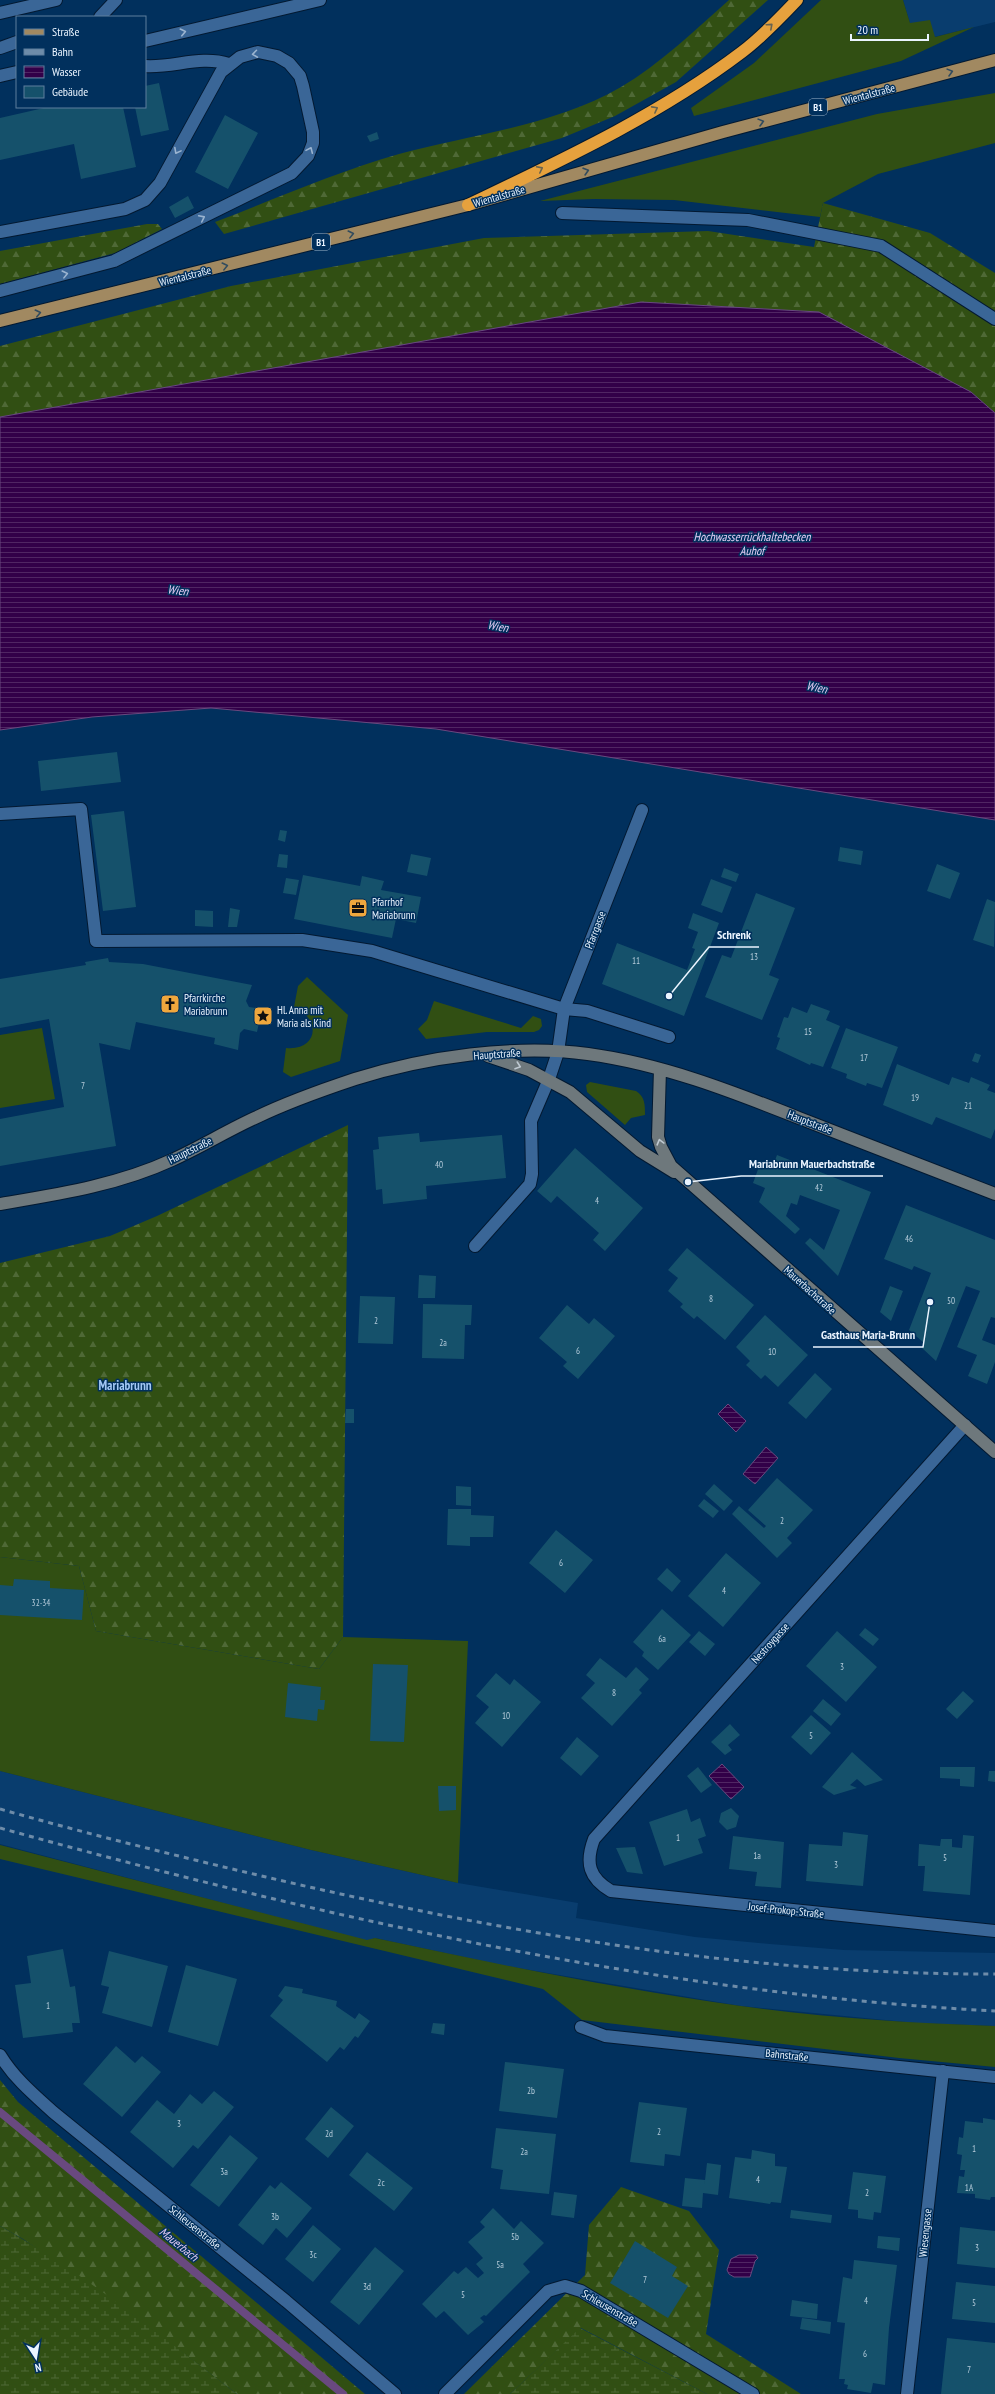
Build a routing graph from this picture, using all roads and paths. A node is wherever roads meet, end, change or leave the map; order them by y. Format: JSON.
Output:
{"nodes":[{"id":1,"x":56,"y":0,"type":"edge"},
{"id":2,"x":116,"y":0,"type":"edge"},
{"id":3,"x":320,"y":0,"type":"edge"},
{"id":4,"x":797,"y":0,"type":"edge"},
{"id":5,"x":0,"y":13,"type":"edge"},
{"id":6,"x":101,"y":16,"type":"edge"},
{"id":7,"x":146,"y":41,"type":"edge"},
{"id":8,"x":16,"y":42,"type":"edge"},
{"id":9,"x":0,"y":48,"type":"edge"},
{"id":10,"x":995,"y":60,"type":"edge"},
{"id":11,"x":229,"y":64,"type":"junction"},
{"id":12,"x":146,"y":66,"type":"edge"},
{"id":13,"x":16,"y":72,"type":"edge"},
{"id":14,"x":0,"y":76,"type":"edge"},
{"id":15,"x":468,"y":205,"type":"junction"},
{"id":16,"x":562,"y":213,"type":"dead end"},
{"id":17,"x":0,"y":232,"type":"edge"},
{"id":18,"x":0,"y":291,"type":"edge"},
{"id":19,"x":995,"y":318,"type":"edge"},
{"id":20,"x":0,"y":322,"type":"edge"},
{"id":21,"x":642,"y":810,"type":"dead end"},
{"id":22,"x":0,"y":814,"type":"edge"},
{"id":23,"x":564,"y":1009,"type":"junction"},
{"id":24,"x":669,"y":1037,"type":"dead end"},
{"id":25,"x":558,"y":1052,"type":"junction"},
{"id":26,"x":481,"y":1054,"type":"junction"},
{"id":27,"x":660,"y":1069,"type":"junction"},
{"id":28,"x":549,"y":1079,"type":"junction"},
{"id":29,"x":680,"y":1175,"type":"junction"},
{"id":30,"x":995,"y":1194,"type":"edge"},
{"id":31,"x":0,"y":1204,"type":"edge"},
{"id":32,"x":475,"y":1246,"type":"dead end"},
{"id":33,"x":965,"y":1425,"type":"junction"},
{"id":34,"x":995,"y":1452,"type":"edge"},
{"id":35,"x":589,"y":1866,"type":"joint"},
{"id":36,"x":995,"y":1931,"type":"edge"},
{"id":37,"x":582,"y":2026,"type":"dead end"},
{"id":38,"x":0,"y":2055,"type":"edge"},
{"id":39,"x":943,"y":2072,"type":"junction"},
{"id":40,"x":995,"y":2077,"type":"edge"},
{"id":41,"x":395,"y":2394,"type":"edge"},
{"id":42,"x":445,"y":2394,"type":"edge"},
{"id":43,"x":753,"y":2394,"type":"edge"},
{"id":44,"x":907,"y":2394,"type":"edge"}],
"edges":[{"from":1,"to":5,"type":"street"},
{"from":2,"to":6,"type":"street"},
{"from":7,"to":3,"type":"street","one_way":true},
{"from":15,"to":4,"type":"highway","one_way":true},
{"from":8,"to":9,"type":"street"},
{"from":15,"to":10,"type":"main road","name":"Wientalstraße","number":"B1","one_way":true},
{"from":11,"to":12,"type":"street"},
{"from":11,"to":17,"type":"street","one_way":true},
{"from":18,"to":11,"type":"street","one_way":true},
{"from":13,"to":14,"type":"street"},
{"from":20,"to":15,"type":"main road","name":"Wientalstraße","number":"B1","one_way":true},
{"from":16,"to":19,"type":"street"},
{"from":21,"to":23,"type":"street","name":"Pfarrgasse"},
{"from":22,"to":23,"type":"street"},
{"from":23,"to":24,"type":"street"},
{"from":23,"to":25,"type":"street","name":"Pfarrgasse"},
{"from":25,"to":26,"type":"main road","name":"Hauptstraße"},
{"from":25,"to":27,"type":"main road","name":"Hauptstraße"},
{"from":25,"to":28,"type":"street","name":"Pfarrgasse"},
{"from":26,"to":28,"type":"main road","name":"Mauerbachstraße","one_way":true},
{"from":26,"to":31,"type":"main road","name":"Hauptstraße"},
{"from":29,"to":27,"type":"main road","name":"Mauerbachstraße","one_way":true},
{"from":27,"to":30,"type":"main road","name":"Hauptstraße"},
{"from":28,"to":29,"type":"main road","name":"Mauerbachstraße"},
{"from":28,"to":32,"type":"street","name":"Pfarrgasse"},
{"from":29,"to":33,"type":"main road","name":"Mauerbachstraße"},
{"from":33,"to":34,"type":"main road","name":"Mauerbachstraße"},
{"from":33,"to":35,"type":"street","name":"Nestroygasse"},
{"from":35,"to":36,"type":"street","name":"Josef-Prokop-Straße"},
{"from":37,"to":39,"type":"street","name":"Bahnstraße"},
{"from":38,"to":41,"type":"street","name":"Schleusenstraße"},
{"from":39,"to":40,"type":"street","name":"Bahnstraße"},
{"from":39,"to":44,"type":"street","name":"Wiesengasse"},
{"from":42,"to":43,"type":"street","name":"Schleusenstraße"}]}
